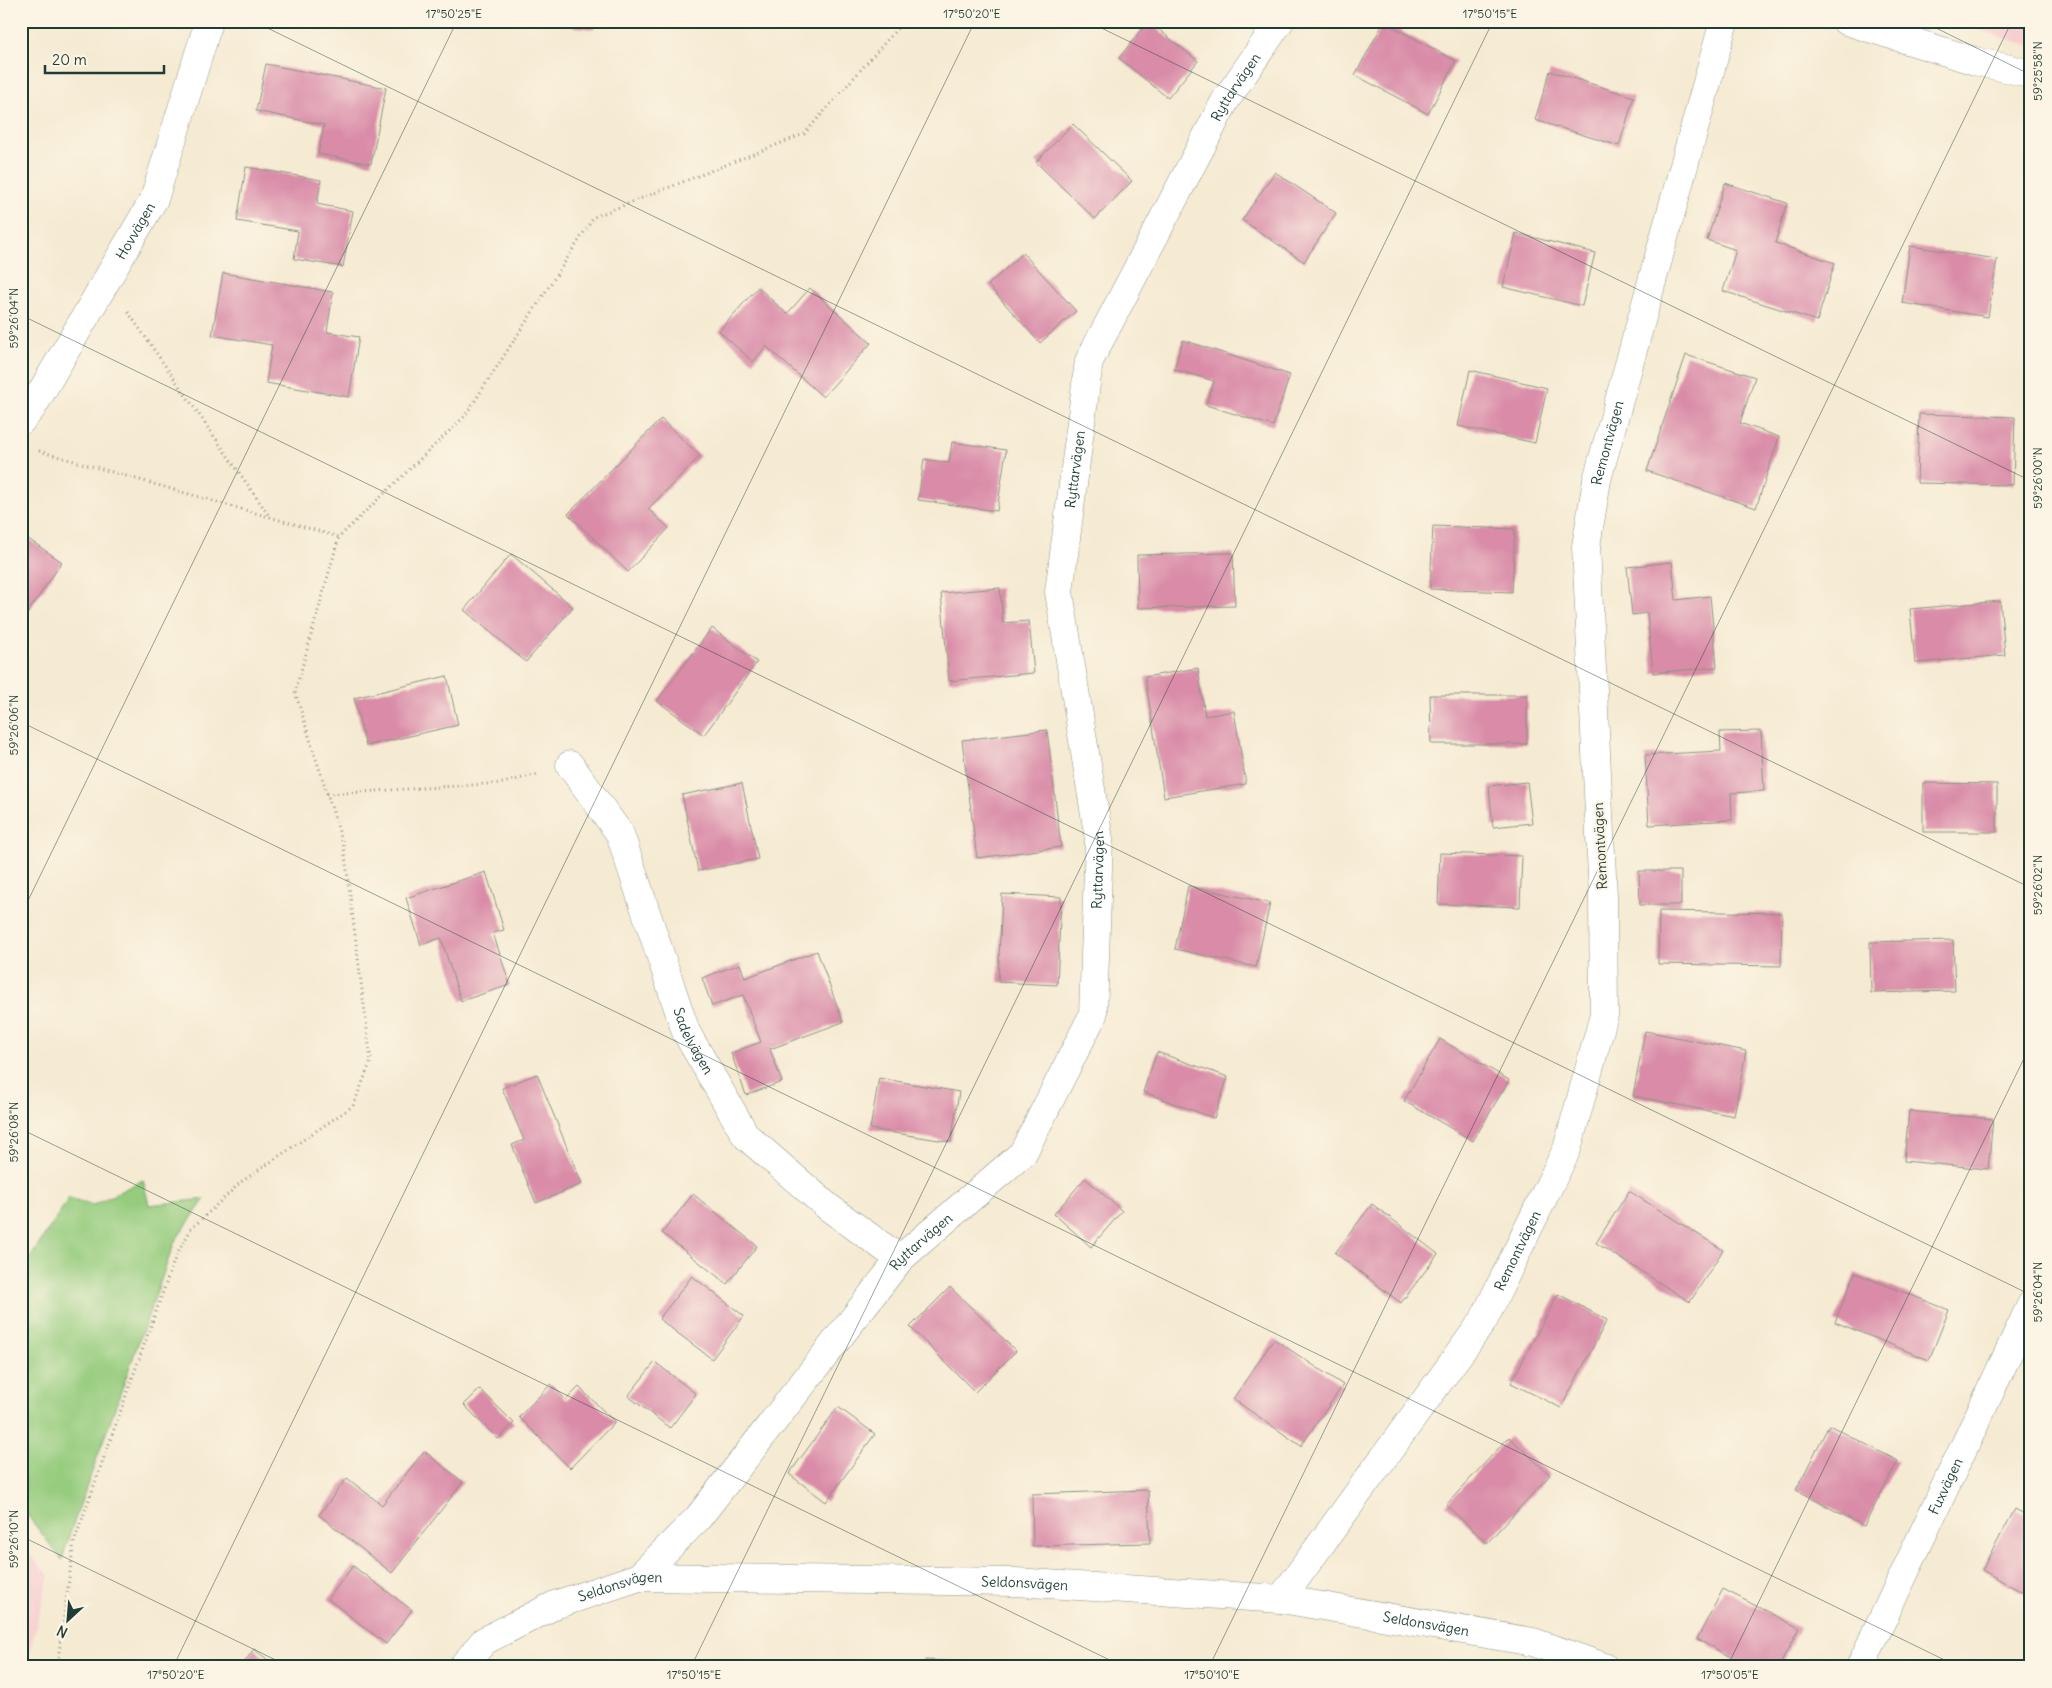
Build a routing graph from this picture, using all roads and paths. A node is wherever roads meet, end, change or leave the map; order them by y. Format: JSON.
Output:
{"nodes":[{"id":1,"x":209,"y":21,"type":"edge"},
{"id":2,"x":904,"y":21,"type":"edge"},
{"id":3,"x":1280,"y":21,"type":"edge"},
{"id":4,"x":1724,"y":21,"type":"edge"},
{"id":5,"x":1846,"y":21,"type":"edge"},
{"id":6,"x":2031,"y":74,"type":"edge"},
{"id":7,"x":99,"y":294,"type":"junction"},
{"id":8,"x":21,"y":421,"type":"edge"},
{"id":9,"x":31,"y":449,"type":"dead end"},
{"id":10,"x":270,"y":517,"type":"junction"},
{"id":11,"x":339,"y":537,"type":"junction"},
{"id":12,"x":570,"y":765,"type":"joint"},
{"id":13,"x":327,"y":794,"type":"junction"},
{"id":14,"x":900,"y":1259,"type":"junction"},
{"id":15,"x":2031,"y":1306,"type":"edge"},
{"id":16,"x":639,"y":1578,"type":"junction"},
{"id":17,"x":1280,"y":1599,"type":"junction"},
{"id":18,"x":57,"y":1667,"type":"edge"},
{"id":19,"x":462,"y":1667,"type":"edge"},
{"id":20,"x":1604,"y":1667,"type":"edge"},
{"id":21,"x":1860,"y":1667,"type":"edge"}],
"edges":[{"from":1,"to":7,"type":"street","name":"Hovvägen"},
{"from":2,"to":11,"type":"path"},
{"from":3,"to":14,"type":"street","name":"Ryttarvägen"},
{"from":4,"to":17,"type":"street","name":"Remontvägen"},
{"from":5,"to":6,"type":"street"},
{"from":7,"to":8,"type":"street","name":"Hovvägen"},
{"from":7,"to":10,"type":"path"},
{"from":9,"to":10,"type":"path"},
{"from":10,"to":11,"type":"path"},
{"from":11,"to":13,"type":"path"},
{"from":12,"to":13,"type":"path"},
{"from":12,"to":14,"type":"street","name":"Sadelvägen"},
{"from":13,"to":18,"type":"path"},
{"from":14,"to":16,"type":"street","name":"Ryttarvägen"},
{"from":15,"to":21,"type":"street","name":"Fuxvägen"},
{"from":16,"to":17,"type":"street","name":"Seldonsvägen"},
{"from":16,"to":19,"type":"street","name":"Seldonsvägen"},
{"from":17,"to":20,"type":"street","name":"Seldonsvägen"}]}
